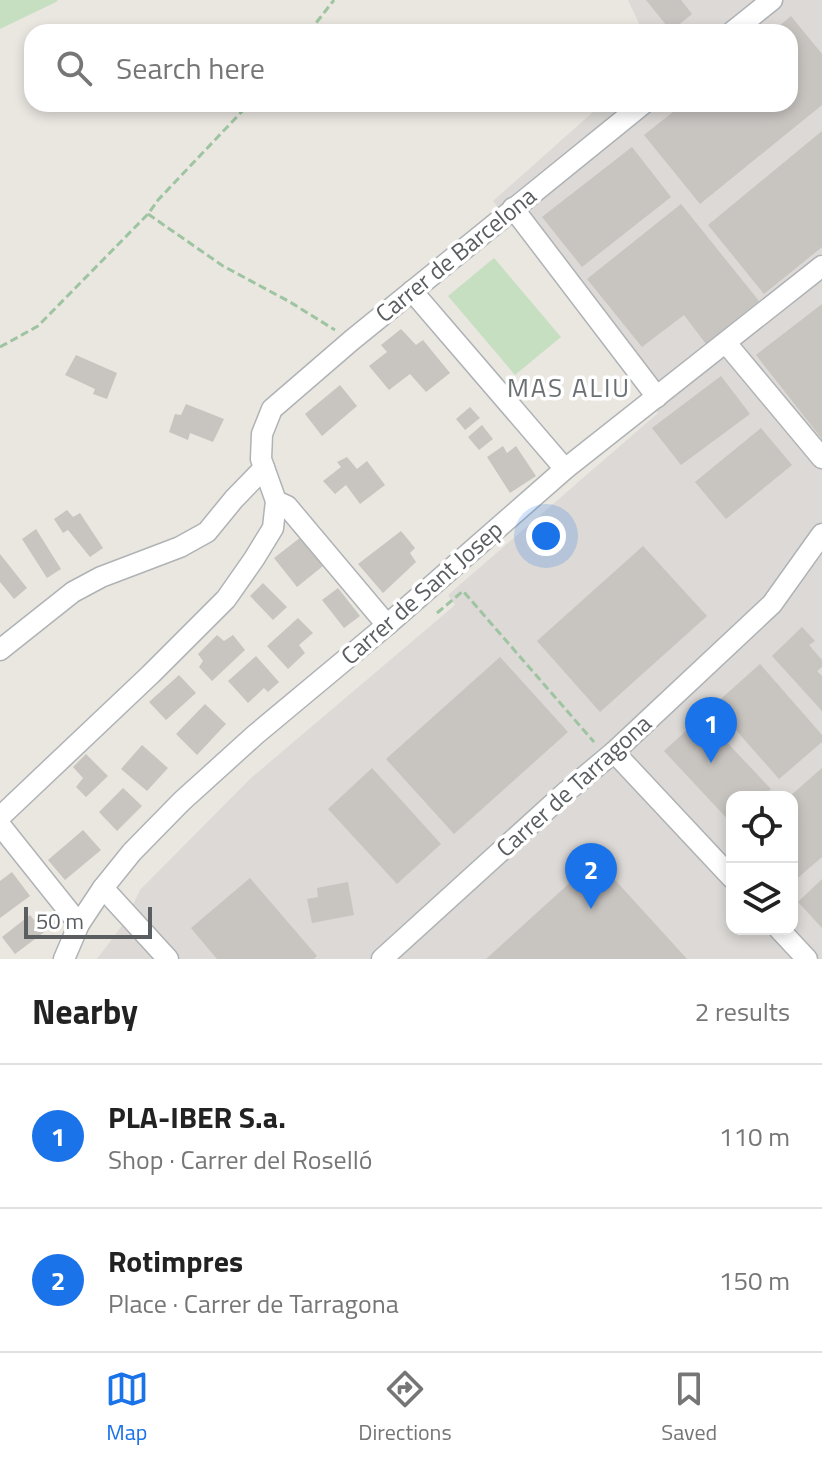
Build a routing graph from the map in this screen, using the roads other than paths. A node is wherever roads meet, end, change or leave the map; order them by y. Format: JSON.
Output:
{"nodes":[{"id":1,"x":772,"y":0,"type":"edge"},
{"id":2,"x":742,"y":24,"type":"edge"},
{"id":3,"x":633,"y":112,"type":"edge"},
{"id":4,"x":513,"y":208,"type":"junction"},
{"id":5,"x":822,"y":266,"type":"edge"},
{"id":6,"x":412,"y":291,"type":"junction"},
{"id":7,"x":726,"y":343,"type":"junction"},
{"id":8,"x":657,"y":397,"type":"junction"},
{"id":9,"x":822,"y":458,"type":"edge"},
{"id":10,"x":264,"y":468,"type":"junction"},
{"id":11,"x":565,"y":469,"type":"junction"},
{"id":12,"x":276,"y":501,"type":"junction"},
{"id":13,"x":822,"y":534,"type":"edge"},
{"id":14,"x":387,"y":625,"type":"junction"},
{"id":15,"x":0,"y":650,"type":"edge"},
{"id":16,"x":611,"y":755,"type":"junction"},
{"id":17,"x":0,"y":817,"type":"edge"},
{"id":18,"x":0,"y":825,"type":"edge"},
{"id":19,"x":726,"y":872,"type":"edge"},
{"id":20,"x":103,"y":888,"type":"junction"},
{"id":21,"x":79,"y":924,"type":"junction"},
{"id":22,"x":784,"y":935,"type":"edge"},
{"id":23,"x":64,"y":959,"type":"edge"},
{"id":24,"x":168,"y":959,"type":"edge"},
{"id":25,"x":382,"y":959,"type":"edge"},
{"id":26,"x":806,"y":959,"type":"edge"}],
"edges":[{"from":1,"to":2,"type":"street"},
{"from":3,"to":4,"type":"street","name":"Carrer de Barcelona"},
{"from":4,"to":6,"type":"street","name":"Carrer de Barcelona"},
{"from":4,"to":8,"type":"street"},
{"from":5,"to":7,"type":"street","name":"Carrer de Sant Josep"},
{"from":6,"to":10,"type":"street","name":"Carrer de Barcelona"},
{"from":6,"to":11,"type":"street"},
{"from":7,"to":8,"type":"street","name":"Carrer de Sant Josep"},
{"from":7,"to":9,"type":"street"},
{"from":8,"to":11,"type":"street","name":"Carrer de Sant Josep"},
{"from":10,"to":12,"type":"street"},
{"from":10,"to":15,"type":"street"},
{"from":11,"to":14,"type":"street","name":"Carrer de Sant Josep"},
{"from":12,"to":14,"type":"street"},
{"from":12,"to":17,"type":"street"},
{"from":13,"to":16,"type":"street","name":"Carrer de Tarragona"},
{"from":14,"to":20,"type":"street","name":"Carrer de Sant Josep"},
{"from":16,"to":19,"type":"street"},
{"from":16,"to":25,"type":"street","name":"Carrer de Tarragona"},
{"from":18,"to":21,"type":"street"},
{"from":20,"to":21,"type":"street","name":"Carrer de Sant Josep"},
{"from":20,"to":24,"type":"street"},
{"from":21,"to":23,"type":"street","name":"Carrer de Sant Josep"},
{"from":22,"to":26,"type":"street"}]}
